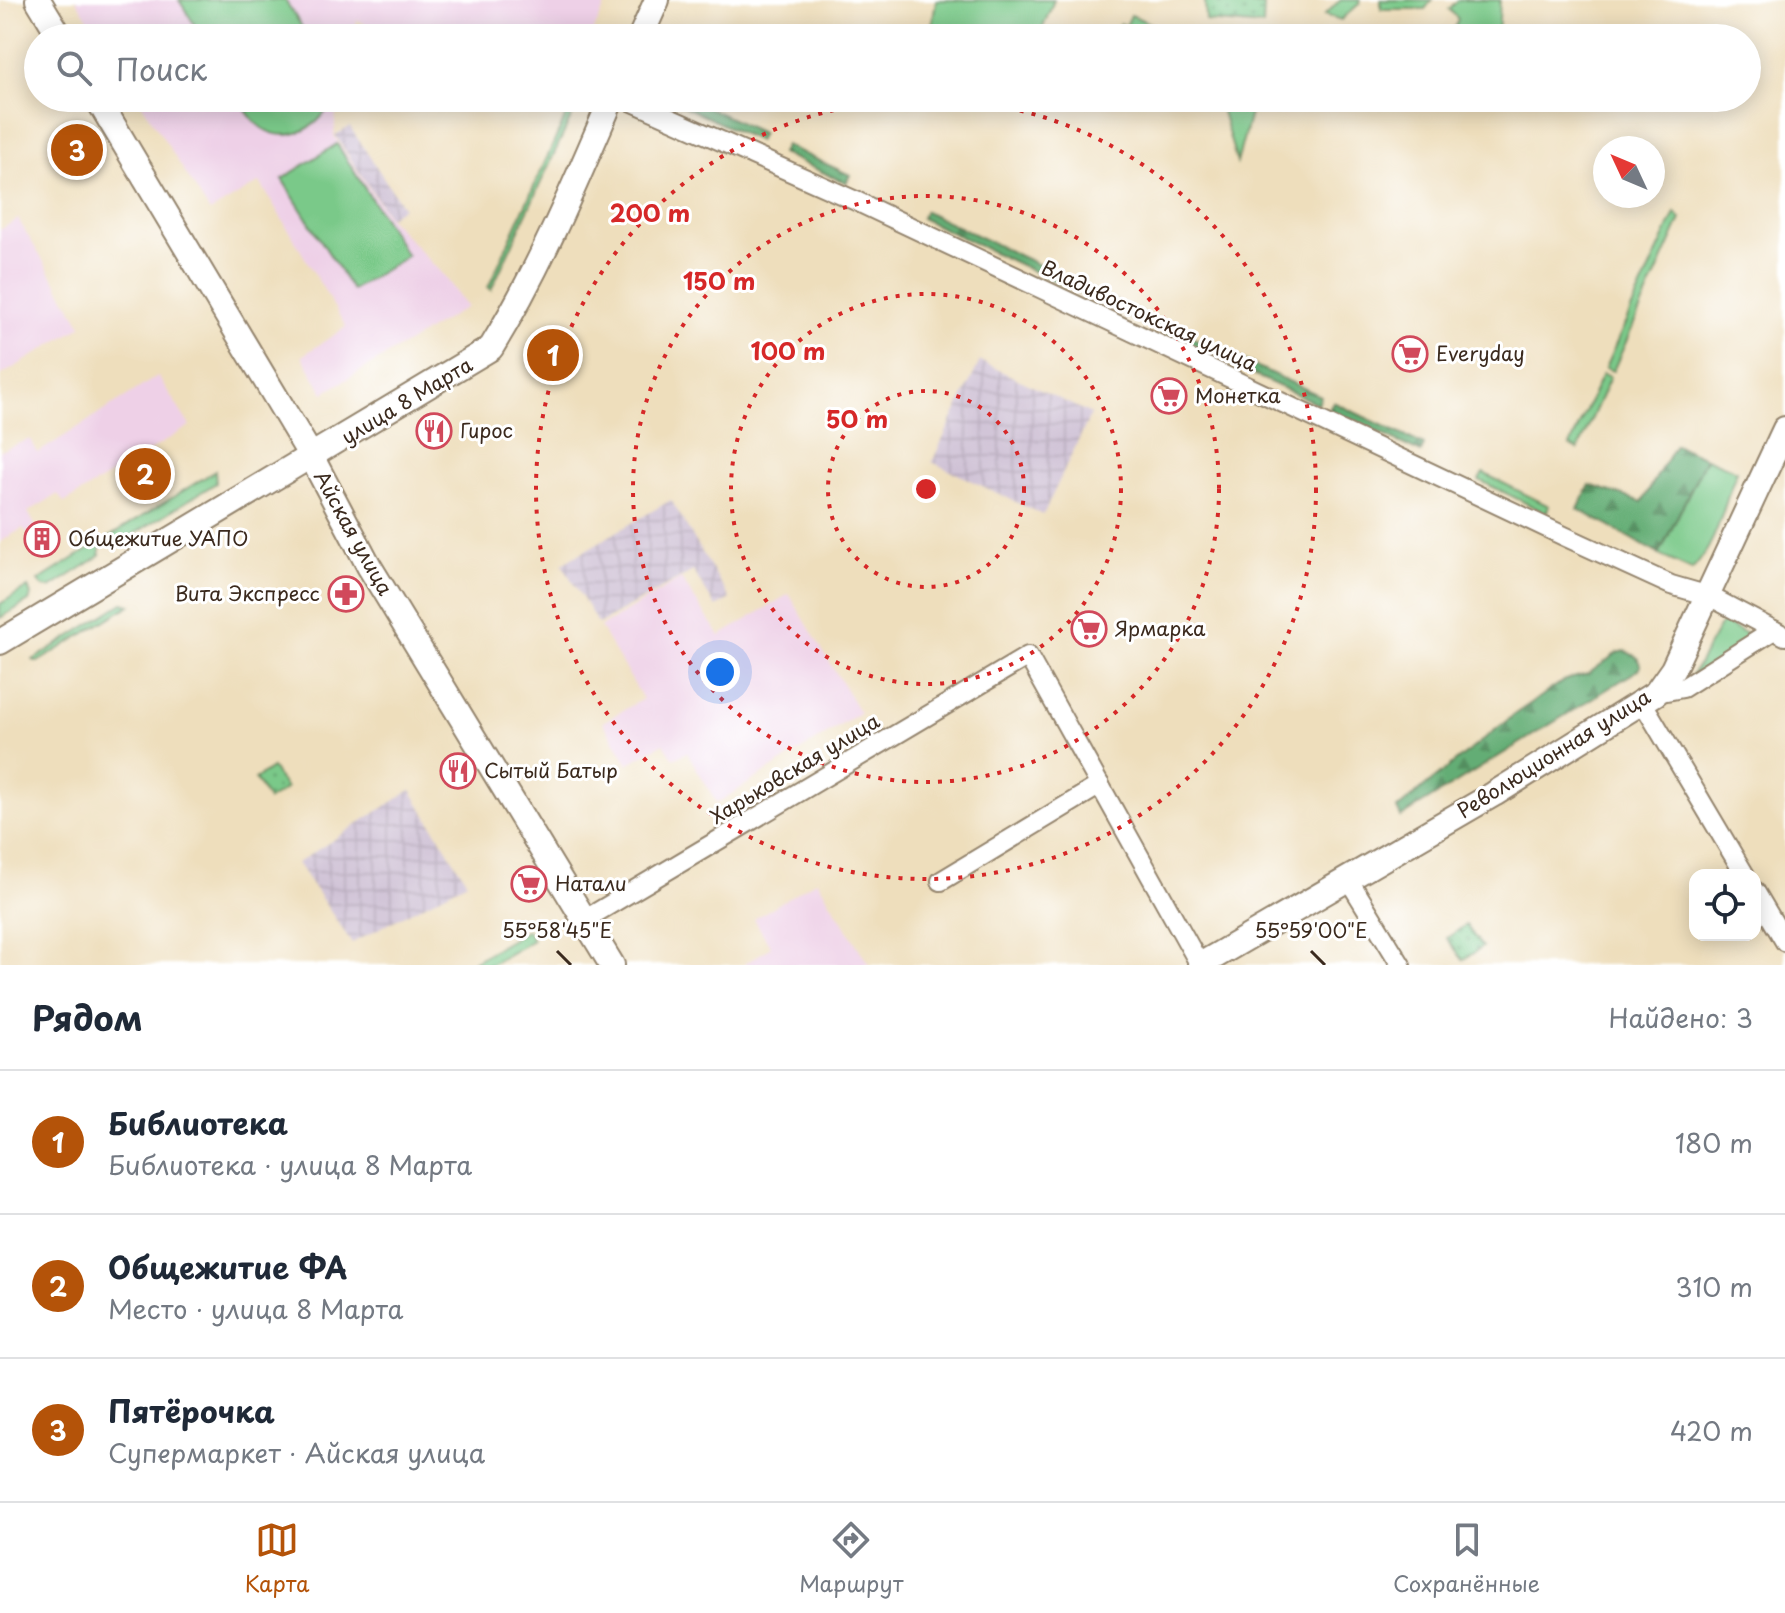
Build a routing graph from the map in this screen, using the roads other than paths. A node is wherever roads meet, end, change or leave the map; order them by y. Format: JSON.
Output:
{"nodes":[{"id":1,"x":38,"y":0,"type":"edge"},
{"id":2,"x":657,"y":0,"type":"edge"},
{"id":3,"x":53,"y":24,"type":"edge"},
{"id":4,"x":646,"y":24,"type":"edge"},
{"id":5,"x":105,"y":112,"type":"edge"},
{"id":6,"x":606,"y":112,"type":"edge"},
{"id":7,"x":656,"y":112,"type":"edge"},
{"id":8,"x":1785,"y":429,"type":"edge"},
{"id":9,"x":311,"y":456,"type":"junction"},
{"id":10,"x":1709,"y":596,"type":"junction"},
{"id":11,"x":1779,"y":633,"type":"edge"},
{"id":12,"x":0,"y":642,"type":"edge"},
{"id":13,"x":1649,"y":698,"type":"junction"},
{"id":14,"x":1100,"y":785,"type":"junction"},
{"id":15,"x":1742,"y":869,"type":"edge"},
{"id":16,"x":1347,"y":877,"type":"junction"},
{"id":17,"x":941,"y":881,"type":"dead end"},
{"id":18,"x":1761,"y":901,"type":"edge"},
{"id":19,"x":584,"y":920,"type":"junction"},
{"id":20,"x":1785,"y":942,"type":"edge"},
{"id":21,"x":612,"y":965,"type":"edge"},
{"id":22,"x":1200,"y":965,"type":"edge"},
{"id":23,"x":1401,"y":965,"type":"edge"}],
"edges":[{"from":1,"to":3,"type":"main road"},
{"from":2,"to":4,"type":"main road"},
{"from":5,"to":9,"type":"main road","name":"Айская улица"},
{"from":6,"to":9,"type":"main road","name":"улица 8 Марта"},
{"from":7,"to":10,"type":"street","name":"Владивостокская улица"},
{"from":8,"to":10,"type":"main road","name":"Революционная улица"},
{"from":9,"to":12,"type":"main road","name":"улица 8 Марта"},
{"from":9,"to":19,"type":"main road","name":"Айская улица"},
{"from":10,"to":11,"type":"street","name":"Владивостокская улица"},
{"from":10,"to":13,"type":"main road","name":"Революционная улица"},
{"from":11,"to":13,"type":"street"},
{"from":13,"to":15,"type":"street"},
{"from":13,"to":16,"type":"main road","name":"Революционная улица"},
{"from":14,"to":17,"type":"street"},
{"from":14,"to":19,"type":"street","name":"Харьковская улица"},
{"from":14,"to":22,"type":"street"},
{"from":16,"to":22,"type":"main road","name":"Революционная улица"},
{"from":16,"to":23,"type":"street"},
{"from":18,"to":20,"type":"street"},
{"from":19,"to":21,"type":"main road","name":"Айская улица"}]}
